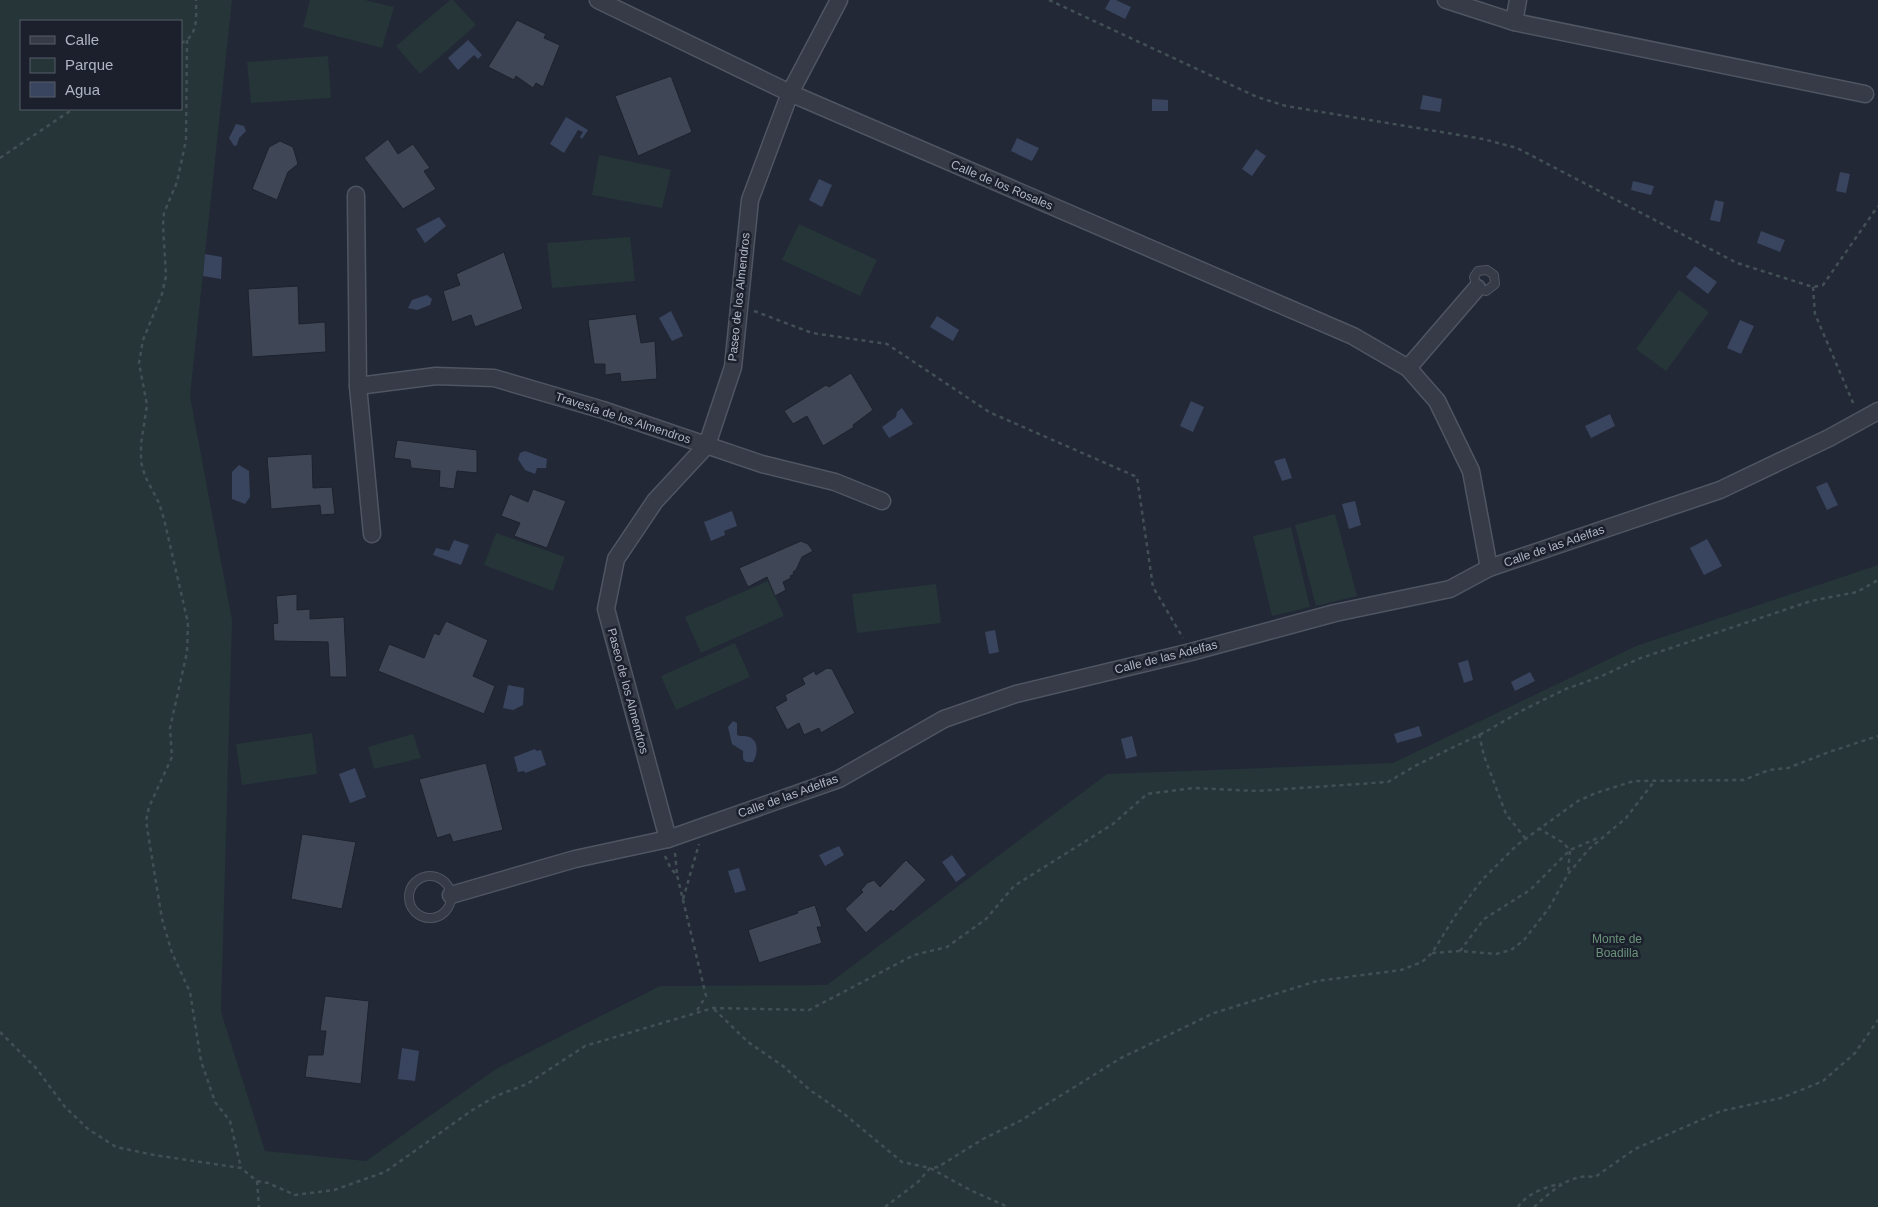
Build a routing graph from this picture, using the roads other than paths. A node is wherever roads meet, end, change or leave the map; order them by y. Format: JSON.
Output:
{"nodes":[{"id":1,"x":598,"y":0,"type":"edge"},
{"id":2,"x":840,"y":0,"type":"edge"},
{"id":3,"x":1446,"y":0,"type":"edge"},
{"id":4,"x":1518,"y":0,"type":"edge"},
{"id":5,"x":1514,"y":22,"type":"junction"},
{"id":6,"x":790,"y":93,"type":"junction"},
{"id":7,"x":1865,"y":94,"type":"dead end"},
{"id":8,"x":356,"y":195,"type":"dead end"},
{"id":9,"x":1477,"y":288,"type":"dead end"},
{"id":10,"x":1408,"y":368,"type":"junction"},
{"id":11,"x":358,"y":386,"type":"junction"},
{"id":12,"x":1878,"y":411,"type":"edge"},
{"id":13,"x":707,"y":445,"type":"junction"},
{"id":14,"x":882,"y":501,"type":"dead end"},
{"id":15,"x":372,"y":534,"type":"dead end"},
{"id":16,"x":1489,"y":568,"type":"junction"},
{"id":17,"x":666,"y":839,"type":"junction"},
{"id":18,"x":451,"y":895,"type":"junction"}],
"edges":[{"from":1,"to":6,"type":"street","name":"Calle de los Rosales"},
{"from":2,"to":6,"type":"street","name":"Paseo de los Almendros"},
{"from":3,"to":5,"type":"street"},
{"from":4,"to":5,"type":"street"},
{"from":5,"to":7,"type":"street"},
{"from":6,"to":10,"type":"street","name":"Calle de los Rosales"},
{"from":6,"to":13,"type":"street","name":"Paseo de los Almendros"},
{"from":8,"to":11,"type":"street"},
{"from":9,"to":10,"type":"street"},
{"from":10,"to":16,"type":"street","name":"Calle de los Rosales"},
{"from":11,"to":13,"type":"street","name":"Travesía de los Almendros"},
{"from":11,"to":15,"type":"street"},
{"from":12,"to":16,"type":"street","name":"Calle de las Adelfas"},
{"from":13,"to":14,"type":"street","name":"Travesía de los Almendros"},
{"from":13,"to":17,"type":"street","name":"Paseo de los Almendros"},
{"from":16,"to":17,"type":"street","name":"Calle de las Adelfas"},
{"from":17,"to":18,"type":"street","name":"Calle de las Adelfas"},
{"from":18,"to":18,"type":"lane"}]}
